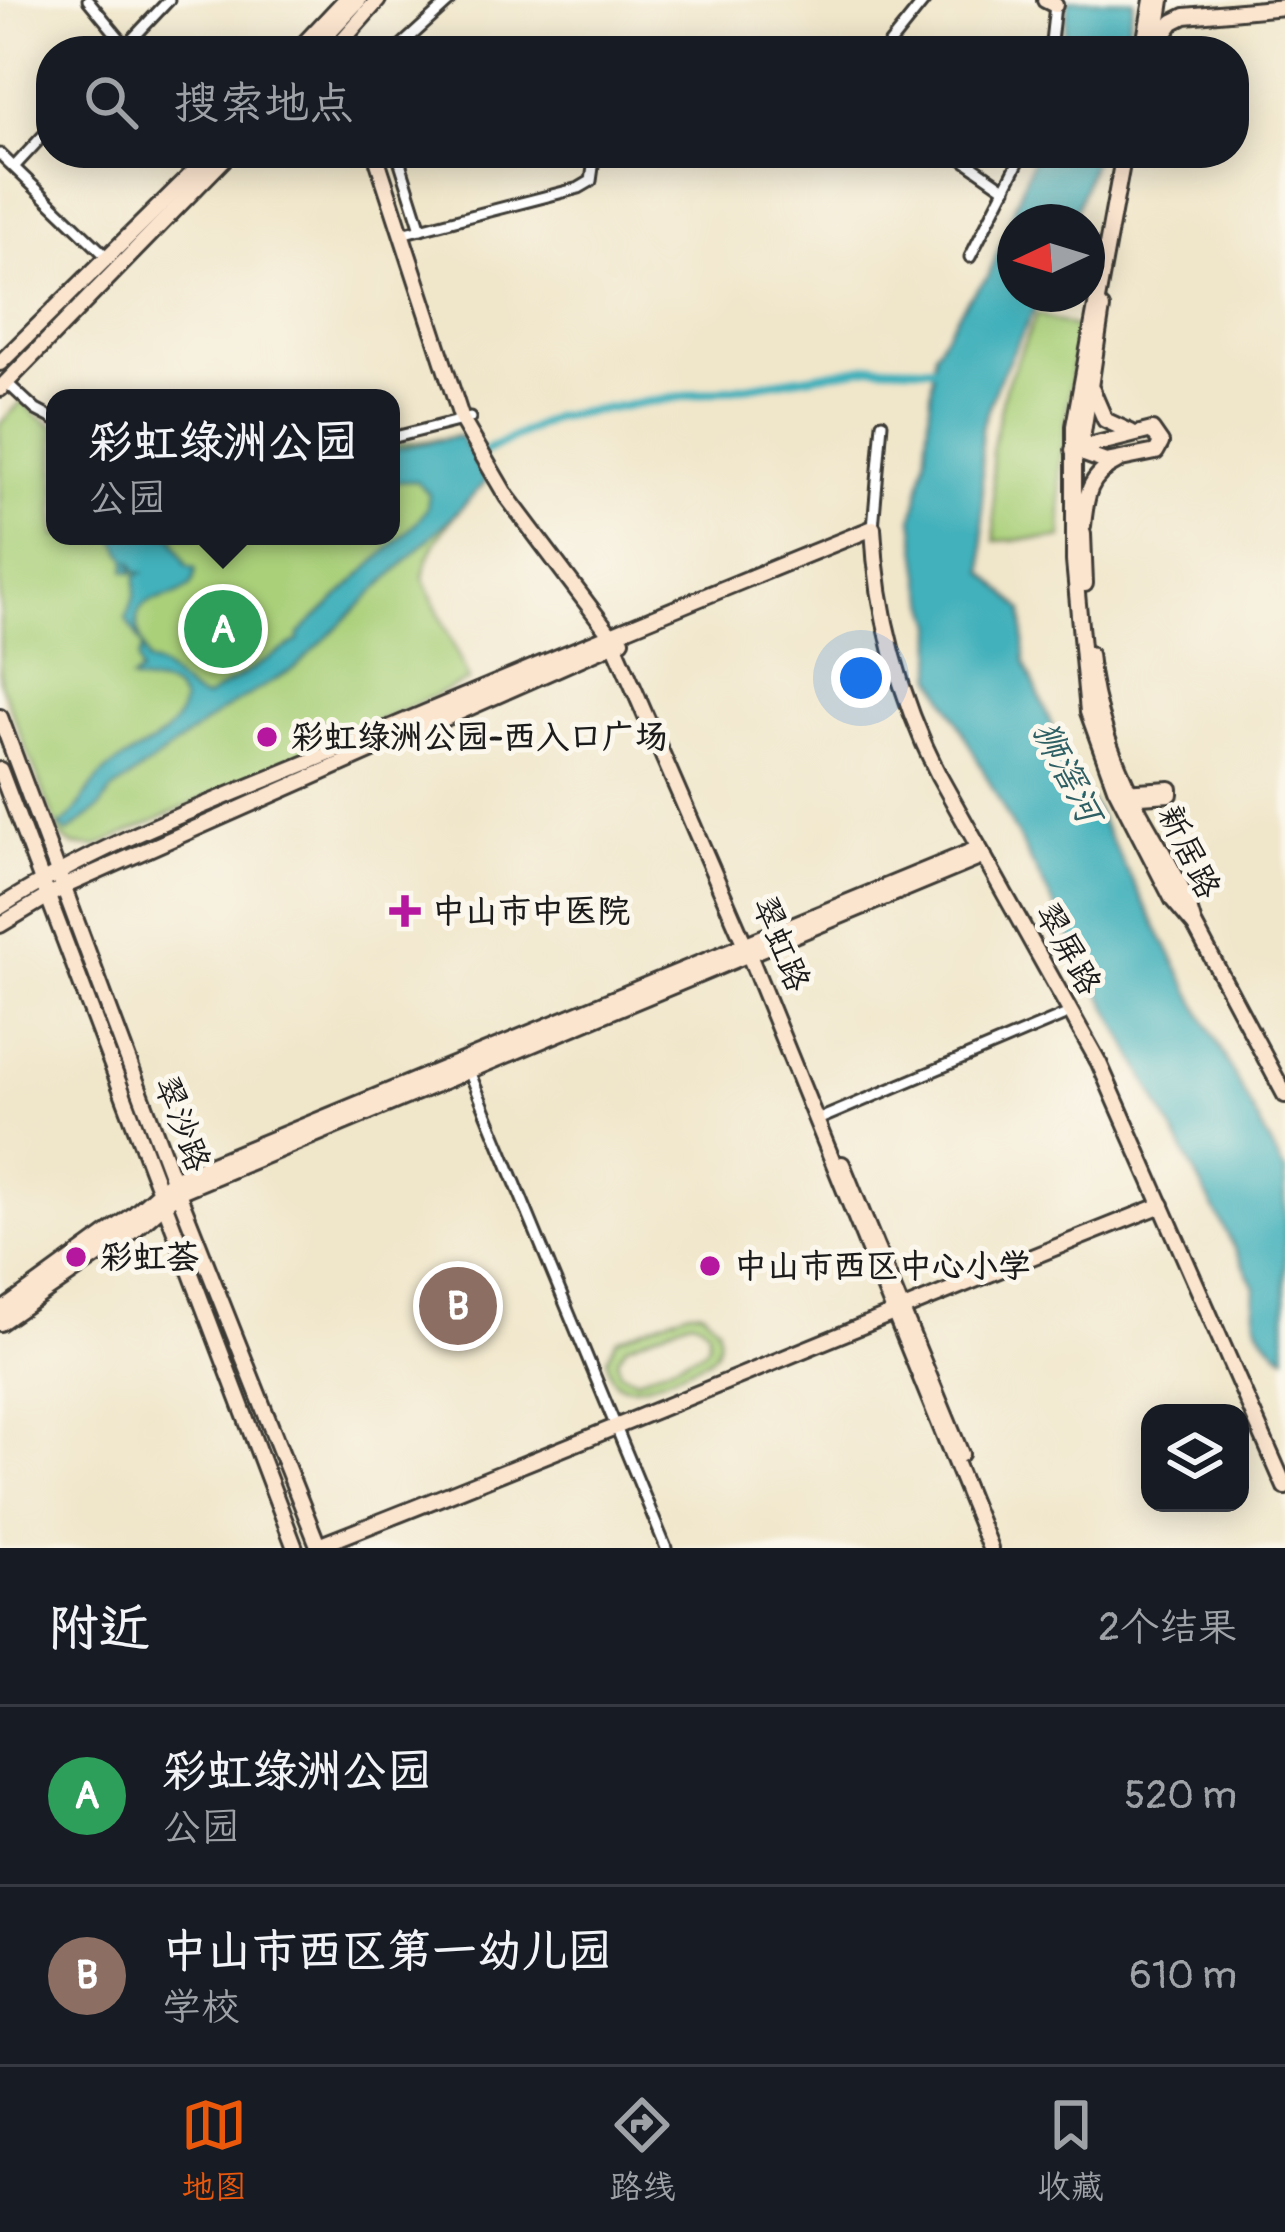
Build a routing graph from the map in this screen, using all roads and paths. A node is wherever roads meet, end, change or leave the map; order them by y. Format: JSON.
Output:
{"nodes":[{"id":1,"x":88,"y":0,"type":"edge"},
{"id":2,"x":169,"y":0,"type":"edge"},
{"id":3,"x":345,"y":0,"type":"edge"},
{"id":4,"x":359,"y":0,"type":"edge"},
{"id":5,"x":379,"y":0,"type":"edge"},
{"id":6,"x":451,"y":0,"type":"edge"},
{"id":7,"x":925,"y":0,"type":"edge"},
{"id":8,"x":1157,"y":0,"type":"edge"},
{"id":9,"x":1050,"y":3,"type":"edge"},
{"id":10,"x":1285,"y":7,"type":"edge"},
{"id":11,"x":114,"y":36,"type":"edge"},
{"id":12,"x":136,"y":36,"type":"edge"},
{"id":13,"x":311,"y":36,"type":"edge"},
{"id":14,"x":324,"y":36,"type":"edge"},
{"id":15,"x":348,"y":36,"type":"edge"},
{"id":16,"x":411,"y":36,"type":"edge"},
{"id":17,"x":896,"y":36,"type":"edge"},
{"id":18,"x":1051,"y":36,"type":"edge"},
{"id":19,"x":1151,"y":36,"type":"edge"},
{"id":20,"x":1160,"y":36,"type":"edge"},
{"id":21,"x":36,"y":143,"type":"edge"},
{"id":22,"x":0,"y":154,"type":"edge"},
{"id":23,"x":14,"y":167,"type":"junction"},
{"id":24,"x":196,"y":168,"type":"edge"},
{"id":25,"x":199,"y":168,"type":"edge"},
{"id":26,"x":215,"y":168,"type":"edge"},
{"id":27,"x":380,"y":168,"type":"edge"},
{"id":28,"x":404,"y":168,"type":"edge"},
{"id":29,"x":593,"y":168,"type":"edge"},
{"id":30,"x":976,"y":168,"type":"edge"},
{"id":31,"x":1016,"y":168,"type":"edge"},
{"id":32,"x":1125,"y":168,"type":"edge"},
{"id":33,"x":1126,"y":168,"type":"edge"},
{"id":34,"x":193,"y":174,"type":"junction"},
{"id":35,"x":411,"y":185,"type":"junction"},
{"id":36,"x":1006,"y":189,"type":"junction"},
{"id":37,"x":387,"y":191,"type":"junction"},
{"id":38,"x":422,"y":229,"type":"junction"},
{"id":39,"x":401,"y":234,"type":"junction"},
{"id":40,"x":106,"y":256,"type":"junction"},
{"id":41,"x":970,"y":257,"type":"dead end"},
{"id":42,"x":0,"y":363,"type":"edge"},
{"id":43,"x":1091,"y":379,"type":"junction"},
{"id":44,"x":3,"y":386,"type":"edge"},
{"id":45,"x":46,"y":415,"type":"edge"},
{"id":46,"x":882,"y":423,"type":"dead end"},
{"id":47,"x":469,"y":424,"type":"junction"},
{"id":48,"x":1133,"y":434,"type":"junction"},
{"id":49,"x":400,"y":436,"type":"edge"},
{"id":50,"x":1078,"y":450,"type":"junction"},
{"id":51,"x":1132,"y":457,"type":"junction"},
{"id":52,"x":1083,"y":526,"type":"junction"},
{"id":53,"x":874,"y":533,"type":"junction"},
{"id":54,"x":617,"y":637,"type":"junction"},
{"id":55,"x":0,"y":717,"type":"edge"},
{"id":56,"x":0,"y":770,"type":"edge"},
{"id":57,"x":1125,"y":795,"type":"junction"},
{"id":58,"x":982,"y":852,"type":"junction"},
{"id":59,"x":59,"y":870,"type":"junction"},
{"id":60,"x":42,"y":880,"type":"junction"},
{"id":61,"x":65,"y":886,"type":"junction"},
{"id":62,"x":49,"y":897,"type":"junction"},
{"id":63,"x":0,"y":907,"type":"edge"},
{"id":64,"x":0,"y":925,"type":"edge"},
{"id":65,"x":750,"y":948,"type":"junction"},
{"id":66,"x":1072,"y":1012,"type":"junction"},
{"id":67,"x":467,"y":1066,"type":"junction"},
{"id":68,"x":1285,"y":1095,"type":"edge"},
{"id":69,"x":822,"y":1118,"type":"junction"},
{"id":70,"x":176,"y":1186,"type":"junction"},
{"id":71,"x":163,"y":1198,"type":"junction"},
{"id":72,"x":1162,"y":1204,"type":"junction"},
{"id":73,"x":53,"y":1280,"type":"junction"},
{"id":74,"x":897,"y":1310,"type":"junction"},
{"id":75,"x":0,"y":1312,"type":"edge"},
{"id":76,"x":0,"y":1323,"type":"edge"},
{"id":77,"x":615,"y":1430,"type":"junction"},
{"id":78,"x":1285,"y":1487,"type":"edge"},
{"id":79,"x":318,"y":1547,"type":"edge"},
{"id":80,"x":295,"y":1548,"type":"edge"},
{"id":81,"x":667,"y":1548,"type":"edge"},
{"id":82,"x":994,"y":1548,"type":"edge"}],
"edges":[{"from":1,"to":11,"type":"street"},
{"from":2,"to":12,"type":"street"},
{"from":3,"to":13,"type":"street"},
{"from":4,"to":14,"type":"street"},
{"from":5,"to":15,"type":"street"},
{"from":6,"to":16,"type":"street"},
{"from":7,"to":17,"type":"street"},
{"from":8,"to":19,"type":"street"},
{"from":9,"to":18,"type":"street"},
{"from":10,"to":20,"type":"street"},
{"from":21,"to":23,"type":"street"},
{"from":22,"to":23,"type":"street"},
{"from":23,"to":40,"type":"street"},
{"from":24,"to":34,"type":"street"},
{"from":25,"to":34,"type":"street"},
{"from":26,"to":44,"type":"street"},
{"from":27,"to":37,"type":"street","name":"翠虹路"},
{"from":28,"to":35,"type":"street"},
{"from":29,"to":38,"type":"street"},
{"from":30,"to":36,"type":"street"},
{"from":31,"to":36,"type":"street"},
{"from":32,"to":50,"type":"street","name":"新居路"},
{"from":33,"to":43,"type":"street","name":"新居路"},
{"from":34,"to":40,"type":"street"},
{"from":35,"to":37,"type":"street"},
{"from":35,"to":38,"type":"street"},
{"from":36,"to":41,"type":"street"},
{"from":37,"to":39,"type":"street","name":"翠虹路"},
{"from":38,"to":39,"type":"street"},
{"from":39,"to":47,"type":"street","name":"翠虹路"},
{"from":40,"to":42,"type":"street"},
{"from":43,"to":48,"type":"street"},
{"from":43,"to":50,"type":"street","name":"新居路"},
{"from":44,"to":45,"type":"street"},
{"from":46,"to":53,"type":"street","name":"翠屏路"},
{"from":47,"to":49,"type":"street"},
{"from":47,"to":54,"type":"street","name":"翠虹路"},
{"from":48,"to":50,"type":"street"},
{"from":48,"to":51,"type":"street"},
{"from":48,"to":51,"type":"street"},
{"from":50,"to":51,"type":"street"},
{"from":50,"to":52,"type":"street","name":"新居路"},
{"from":50,"to":57,"type":"street","name":"新居路"},
{"from":51,"to":52,"type":"street"},
{"from":52,"to":57,"type":"street","name":"新居路"},
{"from":53,"to":54,"type":"street"},
{"from":53,"to":58,"type":"street","name":"翠屏路"},
{"from":54,"to":59,"type":"street"},
{"from":54,"to":61,"type":"street"},
{"from":54,"to":65,"type":"street","name":"翠虹路"},
{"from":55,"to":59,"type":"street","name":"翠沙路"},
{"from":56,"to":60,"type":"street","name":"翠沙路"},
{"from":57,"to":68,"type":"street","name":"新居路"},
{"from":58,"to":65,"type":"street"},
{"from":58,"to":66,"type":"street","name":"翠屏路"},
{"from":59,"to":60,"type":"street"},
{"from":59,"to":61,"type":"street","name":"翠沙路"},
{"from":60,"to":62,"type":"street","name":"翠沙路"},
{"from":60,"to":63,"type":"street"},
{"from":61,"to":62,"type":"street"},
{"from":61,"to":70,"type":"street","name":"翠沙路"},
{"from":62,"to":64,"type":"street"},
{"from":62,"to":71,"type":"street","name":"翠沙路"},
{"from":65,"to":67,"type":"street"},
{"from":65,"to":69,"type":"street","name":"翠虹路"},
{"from":65,"to":74,"type":"street","name":"翠虹路"},
{"from":66,"to":69,"type":"street"},
{"from":66,"to":72,"type":"street","name":"翠屏路"},
{"from":67,"to":70,"type":"street"},
{"from":67,"to":77,"type":"street"},
{"from":69,"to":74,"type":"street","name":"翠虹路"},
{"from":70,"to":71,"type":"street"},
{"from":70,"to":79,"type":"street","name":"翠沙路"},
{"from":71,"to":73,"type":"street"},
{"from":71,"to":80,"type":"street","name":"翠沙路"},
{"from":72,"to":74,"type":"street"},
{"from":72,"to":78,"type":"street","name":"翠屏路"},
{"from":73,"to":75,"type":"street"},
{"from":73,"to":76,"type":"street"},
{"from":74,"to":77,"type":"street"},
{"from":74,"to":82,"type":"street","name":"翠虹路"},
{"from":77,"to":79,"type":"street"},
{"from":77,"to":81,"type":"street"}]}
